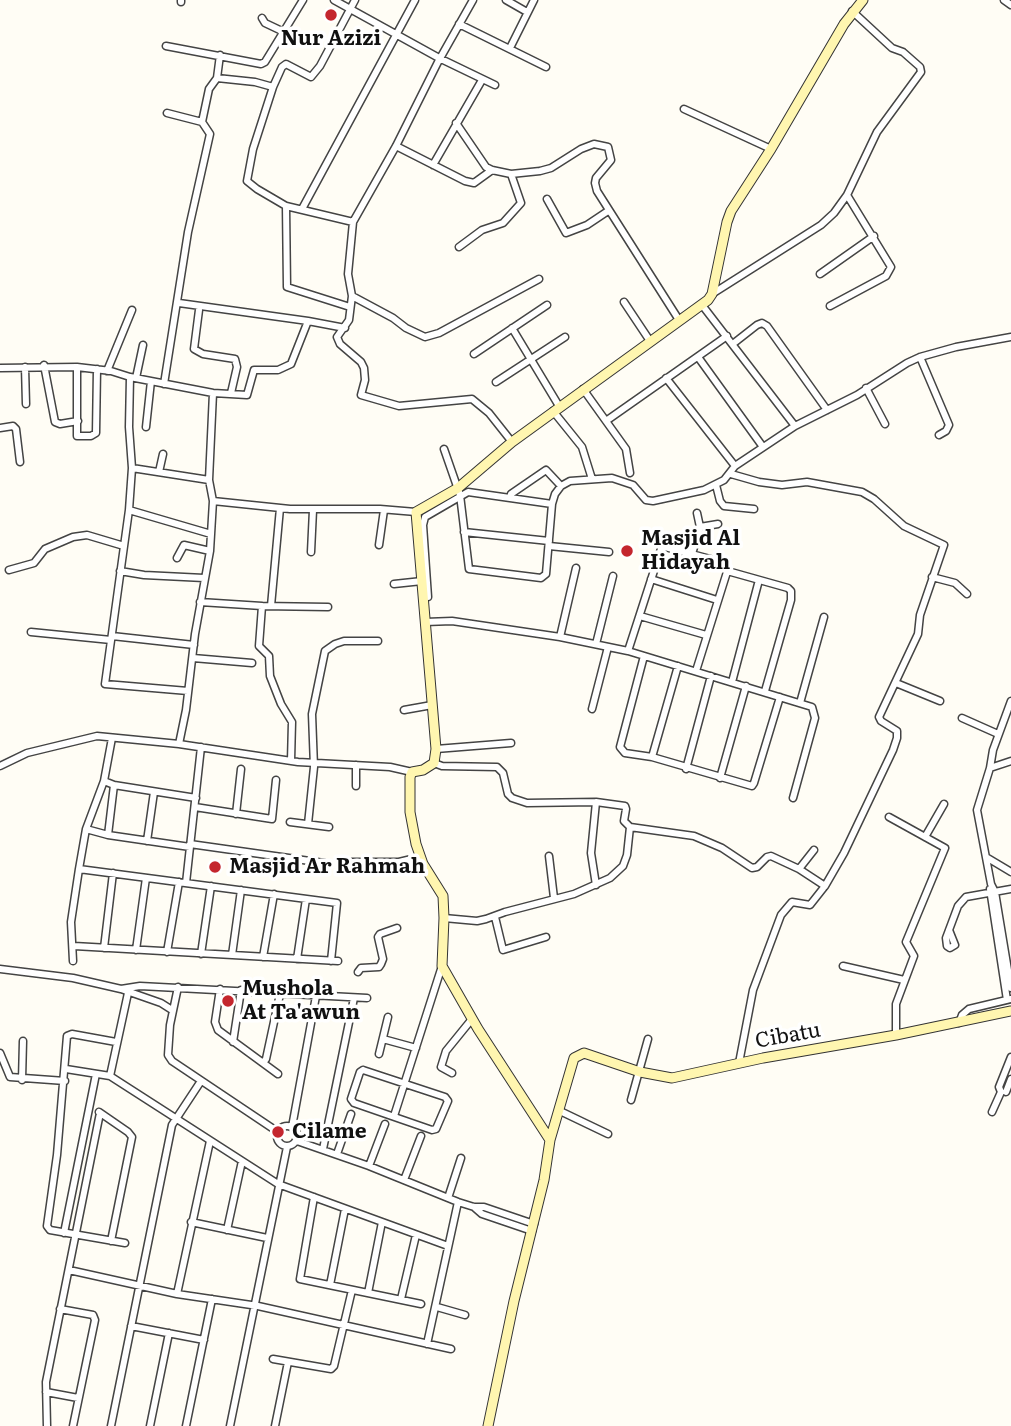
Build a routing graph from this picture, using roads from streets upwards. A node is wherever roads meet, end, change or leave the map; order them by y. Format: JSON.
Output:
{"nodes":[{"id":1,"x":303,"y":0,"type":"edge"},
{"id":2,"x":334,"y":0,"type":"edge"},
{"id":3,"x":355,"y":0,"type":"edge"},
{"id":4,"x":415,"y":0,"type":"edge"},
{"id":5,"x":472,"y":0,"type":"edge"},
{"id":6,"x":506,"y":0,"type":"edge"},
{"id":7,"x":534,"y":0,"type":"edge"},
{"id":8,"x":1004,"y":0,"type":"edge"},
{"id":9,"x":861,"y":1,"type":"edge"},
{"id":10,"x":1011,"y":5,"type":"edge"},
{"id":11,"x":350,"y":9,"type":"junction"},
{"id":12,"x":852,"y":11,"type":"junction"},
{"id":13,"x":527,"y":12,"type":"junction"},
{"id":14,"x":262,"y":18,"type":"dead end"},
{"id":15,"x":459,"y":24,"type":"junction"},
{"id":16,"x":284,"y":32,"type":"junction"},
{"id":17,"x":396,"y":34,"type":"junction"},
{"id":18,"x":166,"y":46,"type":"dead end"},
{"id":19,"x":510,"y":48,"type":"junction"},
{"id":20,"x":220,"y":55,"type":"junction"},
{"id":21,"x":439,"y":58,"type":"junction"},
{"id":22,"x":547,"y":67,"type":"dead end"},
{"id":23,"x":217,"y":78,"type":"junction"},
{"id":24,"x":482,"y":80,"type":"junction"},
{"id":25,"x":495,"y":85,"type":"dead end"},
{"id":26,"x":274,"y":87,"type":"junction"},
{"id":27,"x":684,"y":109,"type":"dead end"},
{"id":28,"x":167,"y":113,"type":"dead end"},
{"id":29,"x":202,"y":122,"type":"junction"},
{"id":30,"x":456,"y":123,"type":"junction"},
{"id":31,"x":396,"y":146,"type":"junction"},
{"id":32,"x":771,"y":149,"type":"junction"},
{"id":33,"x":433,"y":165,"type":"junction"},
{"id":34,"x":492,"y":170,"type":"junction"},
{"id":35,"x":511,"y":174,"type":"junction"},
{"id":36,"x":847,"y":195,"type":"junction"},
{"id":37,"x":547,"y":200,"type":"dead end"},
{"id":38,"x":286,"y":206,"type":"junction"},
{"id":39,"x":302,"y":209,"type":"junction"},
{"id":40,"x":608,"y":211,"type":"junction"},
{"id":41,"x":353,"y":222,"type":"junction"},
{"id":42,"x":874,"y":236,"type":"junction"},
{"id":43,"x":459,"y":247,"type":"dead end"},
{"id":44,"x":820,"y":274,"type":"dead end"},
{"id":45,"x":539,"y":279,"type":"dead end"},
{"id":46,"x":712,"y":294,"type":"junction"},
{"id":47,"x":352,"y":296,"type":"junction"},
{"id":48,"x":625,"y":302,"type":"dead end"},
{"id":49,"x":179,"y":303,"type":"junction"},
{"id":50,"x":547,"y":305,"type":"dead end"},
{"id":51,"x":702,"y":305,"type":"junction"},
{"id":52,"x":830,"y":306,"type":"dead end"},
{"id":53,"x":350,"y":307,"type":"junction"},
{"id":54,"x":132,"y":310,"type":"dead end"},
{"id":55,"x":199,"y":310,"type":"dead end"},
{"id":56,"x":679,"y":320,"type":"junction"},
{"id":57,"x":308,"y":321,"type":"junction"},
{"id":58,"x":345,"y":328,"type":"junction"},
{"id":59,"x":512,"y":328,"type":"junction"},
{"id":60,"x":727,"y":336,"type":"junction"},
{"id":61,"x":565,"y":337,"type":"dead end"},
{"id":62,"x":1011,"y":337,"type":"edge"},
{"id":63,"x":650,"y":341,"type":"junction"},
{"id":64,"x":734,"y":344,"type":"junction"},
{"id":65,"x":143,"y":345,"type":"dead end"},
{"id":66,"x":474,"y":354,"type":"dead end"},
{"id":67,"x":698,"y":356,"type":"junction"},
{"id":68,"x":920,"y":356,"type":"junction"},
{"id":69,"x":532,"y":359,"type":"junction"},
{"id":70,"x":44,"y":365,"type":"junction"},
{"id":71,"x":78,"y":366,"type":"junction"},
{"id":72,"x":25,"y":367,"type":"junction"},
{"id":73,"x":0,"y":368,"type":"edge"},
{"id":74,"x":97,"y":369,"type":"junction"},
{"id":75,"x":107,"y":371,"type":"junction"},
{"id":76,"x":133,"y":378,"type":"junction"},
{"id":77,"x":667,"y":379,"type":"junction"},
{"id":78,"x":151,"y":381,"type":"junction"},
{"id":79,"x":496,"y":382,"type":"dead end"},
{"id":80,"x":164,"y":384,"type":"junction"},
{"id":81,"x":866,"y":388,"type":"junction"},
{"id":82,"x":583,"y":389,"type":"junction"},
{"id":83,"x":213,"y":393,"type":"junction"},
{"id":84,"x":231,"y":393,"type":"junction"},
{"id":85,"x":26,"y":404,"type":"dead end"},
{"id":86,"x":556,"y":409,"type":"junction"},
{"id":87,"x":827,"y":410,"type":"junction"},
{"id":88,"x":78,"y":421,"type":"junction"},
{"id":89,"x":606,"y":421,"type":"junction"},
{"id":90,"x":885,"y":424,"type":"dead end"},
{"id":91,"x":795,"y":426,"type":"junction"},
{"id":92,"x":0,"y":428,"type":"edge"},
{"id":93,"x":146,"y":428,"type":"dead end"},
{"id":94,"x":939,"y":435,"type":"dead end"},
{"id":95,"x":512,"y":442,"type":"junction"},
{"id":96,"x":763,"y":447,"type":"junction"},
{"id":97,"x":444,"y":449,"type":"dead end"},
{"id":98,"x":163,"y":454,"type":"dead end"},
{"id":99,"x":20,"y":462,"type":"dead end"},
{"id":100,"x":735,"y":466,"type":"junction"},
{"id":101,"x":132,"y":468,"type":"junction"},
{"id":102,"x":159,"y":472,"type":"junction"},
{"id":103,"x":630,"y":473,"type":"dead end"},
{"id":104,"x":730,"y":474,"type":"junction"},
{"id":105,"x":592,"y":479,"type":"junction"},
{"id":106,"x":209,"y":480,"type":"junction"},
{"id":107,"x":716,"y":485,"type":"junction"},
{"id":108,"x":561,"y":486,"type":"junction"},
{"id":109,"x":459,"y":492,"type":"junction"},
{"id":110,"x":510,"y":498,"type":"junction"},
{"id":111,"x":213,"y":501,"type":"junction"},
{"id":112,"x":552,"y":504,"type":"junction"},
{"id":113,"x":279,"y":508,"type":"junction"},
{"id":114,"x":754,"y":509,"type":"dead end"},
{"id":115,"x":129,"y":510,"type":"junction"},
{"id":116,"x":313,"y":510,"type":"junction"},
{"id":117,"x":384,"y":510,"type":"junction"},
{"id":118,"x":416,"y":512,"type":"junction"},
{"id":119,"x":696,"y":513,"type":"dead end"},
{"id":120,"x":718,"y":524,"type":"dead end"},
{"id":121,"x":700,"y":527,"type":"junction"},
{"id":122,"x":464,"y":532,"type":"junction"},
{"id":123,"x":211,"y":534,"type":"junction"},
{"id":124,"x":549,"y":544,"type":"junction"},
{"id":125,"x":379,"y":545,"type":"dead end"},
{"id":126,"x":124,"y":546,"type":"junction"},
{"id":127,"x":209,"y":551,"type":"junction"},
{"id":128,"x":311,"y":552,"type":"dead end"},
{"id":129,"x":609,"y":552,"type":"dead end"},
{"id":130,"x":692,"y":554,"type":"junction"},
{"id":131,"x":177,"y":558,"type":"dead end"},
{"id":132,"x":576,"y":568,"type":"dead end"},
{"id":133,"x":9,"y":570,"type":"dead end"},
{"id":134,"x":120,"y":571,"type":"junction"},
{"id":135,"x":729,"y":572,"type":"junction"},
{"id":136,"x":613,"y":576,"type":"dead end"},
{"id":137,"x":932,"y":577,"type":"junction"},
{"id":138,"x":204,"y":578,"type":"junction"},
{"id":139,"x":651,"y":579,"type":"junction"},
{"id":140,"x":759,"y":580,"type":"junction"},
{"id":141,"x":422,"y":581,"type":"junction"},
{"id":142,"x":394,"y":584,"type":"dead end"},
{"id":143,"x":967,"y":594,"type":"dead end"},
{"id":144,"x":428,"y":597,"type":"dead end"},
{"id":145,"x":717,"y":600,"type":"junction"},
{"id":146,"x":200,"y":602,"type":"junction"},
{"id":147,"x":262,"y":606,"type":"junction"},
{"id":148,"x":271,"y":606,"type":"junction"},
{"id":149,"x":328,"y":607,"type":"dead end"},
{"id":150,"x":639,"y":616,"type":"junction"},
{"id":151,"x":824,"y":617,"type":"dead end"},
{"id":152,"x":429,"y":622,"type":"junction"},
{"id":153,"x":31,"y":632,"type":"dead end"},
{"id":154,"x":706,"y":635,"type":"junction"},
{"id":155,"x":560,"y":637,"type":"junction"},
{"id":156,"x":111,"y":638,"type":"junction"},
{"id":157,"x":379,"y":641,"type":"dead end"},
{"id":158,"x":596,"y":644,"type":"junction"},
{"id":159,"x":194,"y":645,"type":"junction"},
{"id":160,"x":608,"y":647,"type":"junction"},
{"id":161,"x":628,"y":651,"type":"junction"},
{"id":162,"x":644,"y":656,"type":"junction"},
{"id":163,"x":193,"y":658,"type":"junction"},
{"id":164,"x":252,"y":663,"type":"dead end"},
{"id":165,"x":678,"y":666,"type":"junction"},
{"id":166,"x":696,"y":671,"type":"junction"},
{"id":167,"x":711,"y":676,"type":"junction"},
{"id":168,"x":732,"y":682,"type":"junction"},
{"id":169,"x":896,"y":683,"type":"junction"},
{"id":170,"x":746,"y":686,"type":"junction"},
{"id":171,"x":188,"y":691,"type":"junction"},
{"id":172,"x":765,"y":691,"type":"junction"},
{"id":173,"x":780,"y":697,"type":"junction"},
{"id":174,"x":940,"y":701,"type":"dead end"},
{"id":175,"x":1011,"y":701,"type":"edge"},
{"id":176,"x":800,"y":703,"type":"junction"},
{"id":177,"x":432,"y":705,"type":"junction"},
{"id":178,"x":592,"y":709,"type":"dead end"},
{"id":179,"x":404,"y":710,"type":"dead end"},
{"id":180,"x":962,"y":718,"type":"dead end"},
{"id":181,"x":1008,"y":718,"type":"edge"},
{"id":182,"x":998,"y":734,"type":"junction"},
{"id":183,"x":112,"y":738,"type":"junction"},
{"id":184,"x":511,"y":743,"type":"dead end"},
{"id":185,"x":178,"y":744,"type":"junction"},
{"id":186,"x":201,"y":747,"type":"junction"},
{"id":187,"x":436,"y":749,"type":"junction"},
{"id":188,"x":652,"y":757,"type":"junction"},
{"id":189,"x":291,"y":761,"type":"junction"},
{"id":190,"x":1011,"y":761,"type":"edge"},
{"id":191,"x":314,"y":763,"type":"junction"},
{"id":192,"x":434,"y":763,"type":"junction"},
{"id":193,"x":0,"y":765,"type":"edge"},
{"id":194,"x":356,"y":765,"type":"junction"},
{"id":195,"x":686,"y":768,"type":"junction"},
{"id":196,"x":990,"y":768,"type":"junction"},
{"id":197,"x":241,"y":769,"type":"dead end"},
{"id":198,"x":412,"y":772,"type":"junction"},
{"id":199,"x":720,"y":778,"type":"junction"},
{"id":200,"x":276,"y":780,"type":"dead end"},
{"id":201,"x":104,"y":781,"type":"junction"},
{"id":202,"x":114,"y":785,"type":"junction"},
{"id":203,"x":356,"y":786,"type":"dead end"},
{"id":204,"x":154,"y":792,"type":"junction"},
{"id":205,"x":196,"y":798,"type":"junction"},
{"id":206,"x":793,"y":798,"type":"dead end"},
{"id":207,"x":596,"y":802,"type":"junction"},
{"id":208,"x":944,"y":804,"type":"dead end"},
{"id":209,"x":195,"y":807,"type":"junction"},
{"id":210,"x":236,"y":814,"type":"junction"},
{"id":211,"x":888,"y":817,"type":"dead end"},
{"id":212,"x":290,"y":821,"type":"dead end"},
{"id":213,"x":308,"y":824,"type":"junction"},
{"id":214,"x":329,"y":827,"type":"dead end"},
{"id":215,"x":630,"y":827,"type":"junction"},
{"id":216,"x":86,"y":829,"type":"junction"},
{"id":217,"x":108,"y":835,"type":"junction"},
{"id":218,"x":925,"y":836,"type":"junction"},
{"id":219,"x":147,"y":841,"type":"junction"},
{"id":220,"x":190,"y":846,"type":"junction"},
{"id":221,"x":814,"y":850,"type":"dead end"},
{"id":222,"x":549,"y":856,"type":"dead end"},
{"id":223,"x":420,"y":857,"type":"junction"},
{"id":224,"x":985,"y":857,"type":"junction"},
{"id":225,"x":344,"y":862,"type":"dead end"},
{"id":226,"x":324,"y":863,"type":"dead end"},
{"id":227,"x":79,"y":869,"type":"junction"},
{"id":228,"x":799,"y":869,"type":"junction"},
{"id":229,"x":1011,"y":872,"type":"edge"},
{"id":230,"x":113,"y":873,"type":"junction"},
{"id":231,"x":146,"y":877,"type":"junction"},
{"id":232,"x":182,"y":882,"type":"junction"},
{"id":233,"x":596,"y":885,"type":"junction"},
{"id":234,"x":211,"y":886,"type":"junction"},
{"id":235,"x":825,"y":886,"type":"junction"},
{"id":236,"x":1011,"y":889,"type":"edge"},
{"id":237,"x":242,"y":890,"type":"junction"},
{"id":238,"x":992,"y":892,"type":"junction"},
{"id":239,"x":274,"y":894,"type":"junction"},
{"id":240,"x":554,"y":898,"type":"junction"},
{"id":241,"x":306,"y":899,"type":"junction"},
{"id":242,"x":495,"y":917,"type":"junction"},
{"id":243,"x":444,"y":918,"type":"junction"},
{"id":244,"x":397,"y":928,"type":"dead end"},
{"id":245,"x":949,"y":930,"type":"dead end"},
{"id":246,"x":546,"y":937,"type":"dead end"},
{"id":247,"x":74,"y":946,"type":"junction"},
{"id":248,"x":104,"y":948,"type":"junction"},
{"id":249,"x":136,"y":950,"type":"junction"},
{"id":250,"x":167,"y":952,"type":"junction"},
{"id":251,"x":201,"y":954,"type":"junction"},
{"id":252,"x":232,"y":956,"type":"junction"},
{"id":253,"x":263,"y":957,"type":"junction"},
{"id":254,"x":297,"y":959,"type":"junction"},
{"id":255,"x":73,"y":961,"type":"dead end"},
{"id":256,"x":442,"y":966,"type":"junction"},
{"id":257,"x":843,"y":967,"type":"dead end"},
{"id":258,"x":0,"y":969,"type":"edge"},
{"id":259,"x":358,"y":972,"type":"dead end"},
{"id":260,"x":904,"y":980,"type":"junction"},
{"id":261,"x":178,"y":988,"type":"junction"},
{"id":262,"x":1011,"y":988,"type":"edge"},
{"id":263,"x":220,"y":989,"type":"junction"},
{"id":264,"x":241,"y":990,"type":"junction"},
{"id":265,"x":124,"y":991,"type":"junction"},
{"id":266,"x":280,"y":994,"type":"junction"},
{"id":267,"x":316,"y":996,"type":"junction"},
{"id":268,"x":354,"y":998,"type":"junction"},
{"id":269,"x":367,"y":998,"type":"dead end"},
{"id":270,"x":1009,"y":1000,"type":"edge"},
{"id":271,"x":172,"y":1010,"type":"junction"},
{"id":272,"x":1011,"y":1012,"type":"edge"},
{"id":273,"x":388,"y":1017,"type":"dead end"},
{"id":274,"x":472,"y":1019,"type":"junction"},
{"id":275,"x":959,"y":1023,"type":"junction"},
{"id":276,"x":896,"y":1035,"type":"junction"},
{"id":277,"x":383,"y":1039,"type":"junction"},
{"id":278,"x":648,"y":1039,"type":"dead end"},
{"id":279,"x":23,"y":1041,"type":"dead end"},
{"id":280,"x":116,"y":1042,"type":"junction"},
{"id":281,"x":233,"y":1042,"type":"junction"},
{"id":282,"x":416,"y":1048,"type":"junction"},
{"id":283,"x":0,"y":1053,"type":"edge"},
{"id":284,"x":379,"y":1054,"type":"dead end"},
{"id":285,"x":1011,"y":1058,"type":"edge"},
{"id":286,"x":263,"y":1063,"type":"junction"},
{"id":287,"x":739,"y":1063,"type":"junction"},
{"id":288,"x":66,"y":1069,"type":"junction"},
{"id":289,"x":640,"y":1072,"type":"junction"},
{"id":290,"x":452,"y":1073,"type":"dead end"},
{"id":291,"x":96,"y":1074,"type":"junction"},
{"id":292,"x":278,"y":1074,"type":"dead end"},
{"id":293,"x":110,"y":1076,"type":"junction"},
{"id":294,"x":1011,"y":1079,"type":"edge"},
{"id":295,"x":22,"y":1080,"type":"junction"},
{"id":296,"x":65,"y":1081,"type":"junction"},
{"id":297,"x":201,"y":1081,"type":"junction"},
{"id":298,"x":405,"y":1084,"type":"junction"},
{"id":299,"x":1006,"y":1092,"type":"edge"},
{"id":300,"x":631,"y":1100,"type":"dead end"},
{"id":301,"x":90,"y":1110,"type":"junction"},
{"id":302,"x":560,"y":1111,"type":"junction"},
{"id":303,"x":992,"y":1112,"type":"dead end"},
{"id":304,"x":100,"y":1113,"type":"junction"},
{"id":305,"x":351,"y":1114,"type":"dead end"},
{"id":306,"x":394,"y":1116,"type":"junction"},
{"id":307,"x":176,"y":1119,"type":"junction"},
{"id":308,"x":385,"y":1124,"type":"dead end"},
{"id":309,"x":292,"y":1127,"type":"junction"},
{"id":310,"x":278,"y":1132,"type":"junction"},
{"id":311,"x":608,"y":1134,"type":"dead end"},
{"id":312,"x":421,"y":1136,"type":"dead end"},
{"id":313,"x":297,"y":1140,"type":"junction"},
{"id":314,"x":550,"y":1140,"type":"junction"},
{"id":315,"x":210,"y":1141,"type":"junction"},
{"id":316,"x":287,"y":1147,"type":"junction"},
{"id":317,"x":323,"y":1149,"type":"junction"},
{"id":318,"x":337,"y":1154,"type":"junction"},
{"id":319,"x":461,"y":1158,"type":"dead end"},
{"id":320,"x":242,"y":1161,"type":"junction"},
{"id":321,"x":369,"y":1166,"type":"junction"},
{"id":322,"x":404,"y":1180,"type":"junction"},
{"id":323,"x":278,"y":1184,"type":"junction"},
{"id":324,"x":314,"y":1197,"type":"junction"},
{"id":325,"x":449,"y":1198,"type":"junction"},
{"id":326,"x":457,"y":1202,"type":"junction"},
{"id":327,"x":345,"y":1209,"type":"junction"},
{"id":328,"x":67,"y":1220,"type":"junction"},
{"id":329,"x":191,"y":1222,"type":"junction"},
{"id":330,"x":382,"y":1222,"type":"junction"},
{"id":331,"x":533,"y":1228,"type":"junction"},
{"id":332,"x":227,"y":1230,"type":"junction"},
{"id":333,"x":64,"y":1233,"type":"junction"},
{"id":334,"x":76,"y":1234,"type":"junction"},
{"id":335,"x":416,"y":1235,"type":"junction"},
{"id":336,"x":267,"y":1238,"type":"junction"},
{"id":337,"x":111,"y":1241,"type":"junction"},
{"id":338,"x":125,"y":1243,"type":"dead end"},
{"id":339,"x":448,"y":1246,"type":"junction"},
{"id":340,"x":69,"y":1270,"type":"junction"},
{"id":341,"x":330,"y":1285,"type":"junction"},
{"id":342,"x":139,"y":1286,"type":"junction"},
{"id":343,"x":352,"y":1290,"type":"junction"},
{"id":344,"x":368,"y":1293,"type":"junction"},
{"id":345,"x":177,"y":1294,"type":"junction"},
{"id":346,"x":212,"y":1299,"type":"junction"},
{"id":347,"x":401,"y":1299,"type":"junction"},
{"id":348,"x":421,"y":1304,"type":"dead end"},
{"id":349,"x":254,"y":1306,"type":"junction"},
{"id":350,"x":437,"y":1307,"type":"junction"},
{"id":351,"x":60,"y":1308,"type":"junction"},
{"id":352,"x":465,"y":1315,"type":"dead end"},
{"id":353,"x":131,"y":1326,"type":"junction"},
{"id":354,"x":344,"y":1326,"type":"junction"},
{"id":355,"x":169,"y":1334,"type":"junction"},
{"id":356,"x":204,"y":1340,"type":"junction"},
{"id":357,"x":428,"y":1344,"type":"junction"},
{"id":358,"x":451,"y":1349,"type":"dead end"},
{"id":359,"x":273,"y":1359,"type":"dead end"},
{"id":360,"x":288,"y":1362,"type":"junction"},
{"id":361,"x":46,"y":1392,"type":"junction"},
{"id":362,"x":78,"y":1398,"type":"junction"},
{"id":363,"x":47,"y":1426,"type":"edge"},
{"id":364,"x":73,"y":1426,"type":"edge"},
{"id":365,"x":111,"y":1426,"type":"edge"},
{"id":366,"x":150,"y":1426,"type":"edge"},
{"id":367,"x":186,"y":1426,"type":"edge"},
{"id":368,"x":230,"y":1426,"type":"edge"},
{"id":369,"x":275,"y":1426,"type":"edge"},
{"id":370,"x":488,"y":1426,"type":"edge"}],
"edges":[{"from":1,"to":16,"type":"street"},
{"from":2,"to":11,"type":"street"},
{"from":3,"to":11,"type":"street"},
{"from":4,"to":17,"type":"street"},
{"from":5,"to":15,"type":"street"},
{"from":6,"to":13,"type":"street"},
{"from":7,"to":13,"type":"street"},
{"from":8,"to":10,"type":"street"},
{"from":9,"to":12,"type":"street"},
{"from":11,"to":17,"type":"street"},
{"from":11,"to":26,"type":"street"},
{"from":12,"to":32,"type":"street"},
{"from":12,"to":36,"type":"street"},
{"from":13,"to":19,"type":"street"},
{"from":14,"to":16,"type":"street"},
{"from":15,"to":19,"type":"street"},
{"from":15,"to":21,"type":"street"},
{"from":16,"to":20,"type":"street"},
{"from":17,"to":21,"type":"street"},
{"from":17,"to":39,"type":"street"},
{"from":18,"to":20,"type":"street"},
{"from":19,"to":22,"type":"street"},
{"from":20,"to":23,"type":"street"},
{"from":21,"to":24,"type":"street"},
{"from":21,"to":31,"type":"street"},
{"from":23,"to":26,"type":"street"},
{"from":23,"to":29,"type":"street"},
{"from":24,"to":25,"type":"street"},
{"from":24,"to":30,"type":"street"},
{"from":26,"to":38,"type":"street"},
{"from":27,"to":32,"type":"street"},
{"from":28,"to":29,"type":"street"},
{"from":29,"to":49,"type":"street"},
{"from":30,"to":33,"type":"street"},
{"from":30,"to":34,"type":"street"},
{"from":31,"to":33,"type":"street"},
{"from":31,"to":41,"type":"street"},
{"from":32,"to":46,"type":"street"},
{"from":33,"to":34,"type":"street"},
{"from":34,"to":35,"type":"street"},
{"from":35,"to":40,"type":"street"},
{"from":35,"to":43,"type":"street"},
{"from":36,"to":42,"type":"street"},
{"from":36,"to":46,"type":"street"},
{"from":37,"to":40,"type":"street"},
{"from":38,"to":39,"type":"street"},
{"from":38,"to":53,"type":"street"},
{"from":39,"to":41,"type":"street"},
{"from":40,"to":56,"type":"street"},
{"from":41,"to":47,"type":"street"},
{"from":42,"to":44,"type":"street"},
{"from":42,"to":52,"type":"street"},
{"from":45,"to":47,"type":"street"},
{"from":46,"to":51,"type":"street"},
{"from":47,"to":53,"type":"street"},
{"from":48,"to":63,"type":"street"},
{"from":49,"to":57,"type":"street"},
{"from":49,"to":80,"type":"street"},
{"from":50,"to":59,"type":"street"},
{"from":51,"to":56,"type":"street"},
{"from":51,"to":60,"type":"street"},
{"from":53,"to":58,"type":"street"},
{"from":54,"to":75,"type":"street"},
{"from":55,"to":84,"type":"street"},
{"from":56,"to":63,"type":"street"},
{"from":57,"to":58,"type":"street"},
{"from":57,"to":84,"type":"street"},
{"from":58,"to":95,"type":"street"},
{"from":59,"to":66,"type":"street"},
{"from":59,"to":69,"type":"street"},
{"from":60,"to":64,"type":"street"},
{"from":60,"to":67,"type":"street"},
{"from":61,"to":69,"type":"street"},
{"from":62,"to":68,"type":"street"},
{"from":63,"to":82,"type":"street"},
{"from":64,"to":87,"type":"street"},
{"from":64,"to":91,"type":"street"},
{"from":65,"to":76,"type":"street"},
{"from":67,"to":77,"type":"street"},
{"from":67,"to":96,"type":"street"},
{"from":68,"to":81,"type":"street"},
{"from":68,"to":94,"type":"street"},
{"from":69,"to":79,"type":"street"},
{"from":69,"to":86,"type":"street"},
{"from":70,"to":71,"type":"street"},
{"from":70,"to":72,"type":"street"},
{"from":70,"to":88,"type":"street"},
{"from":71,"to":74,"type":"street"},
{"from":71,"to":88,"type":"street"},
{"from":72,"to":73,"type":"street"},
{"from":72,"to":85,"type":"street"},
{"from":74,"to":75,"type":"street"},
{"from":74,"to":88,"type":"street"},
{"from":75,"to":76,"type":"street"},
{"from":76,"to":78,"type":"street"},
{"from":76,"to":101,"type":"street"},
{"from":77,"to":89,"type":"street"},
{"from":77,"to":100,"type":"street"},
{"from":78,"to":80,"type":"street"},
{"from":78,"to":93,"type":"street"},
{"from":80,"to":83,"type":"street"},
{"from":81,"to":87,"type":"street"},
{"from":81,"to":90,"type":"street"},
{"from":82,"to":86,"type":"street"},
{"from":82,"to":89,"type":"street"},
{"from":83,"to":84,"type":"street"},
{"from":83,"to":106,"type":"street"},
{"from":86,"to":95,"type":"street"},
{"from":86,"to":105,"type":"street"},
{"from":87,"to":91,"type":"street"},
{"from":89,"to":103,"type":"street"},
{"from":91,"to":96,"type":"street"},
{"from":92,"to":99,"type":"street"},
{"from":95,"to":109,"type":"street"},
{"from":96,"to":100,"type":"street"},
{"from":97,"to":109,"type":"street"},
{"from":98,"to":102,"type":"street"},
{"from":100,"to":104,"type":"street"},
{"from":101,"to":102,"type":"street"},
{"from":101,"to":115,"type":"street"},
{"from":102,"to":106,"type":"street"},
{"from":104,"to":107,"type":"street"},
{"from":104,"to":137,"type":"street"},
{"from":105,"to":107,"type":"street"},
{"from":105,"to":108,"type":"street"},
{"from":106,"to":111,"type":"street"},
{"from":107,"to":114,"type":"street"},
{"from":108,"to":110,"type":"street"},
{"from":108,"to":112,"type":"street"},
{"from":109,"to":110,"type":"street"},
{"from":109,"to":118,"type":"street"},
{"from":109,"to":122,"type":"street"},
{"from":109,"to":144,"type":"street"},
{"from":110,"to":112,"type":"street"},
{"from":111,"to":113,"type":"street"},
{"from":111,"to":123,"type":"street"},
{"from":112,"to":124,"type":"street"},
{"from":113,"to":116,"type":"street"},
{"from":113,"to":148,"type":"street"},
{"from":115,"to":123,"type":"street"},
{"from":115,"to":126,"type":"street"},
{"from":116,"to":117,"type":"street"},
{"from":116,"to":128,"type":"street"},
{"from":117,"to":118,"type":"street"},
{"from":117,"to":125,"type":"street"},
{"from":118,"to":141,"type":"street"},
{"from":119,"to":121,"type":"street"},
{"from":120,"to":121,"type":"street"},
{"from":121,"to":130,"type":"street"},
{"from":122,"to":124,"type":"street"},
{"from":122,"to":124,"type":"street"},
{"from":123,"to":127,"type":"street"},
{"from":124,"to":129,"type":"street"},
{"from":126,"to":133,"type":"street"},
{"from":126,"to":134,"type":"street"},
{"from":127,"to":131,"type":"street"},
{"from":127,"to":138,"type":"street"},
{"from":130,"to":135,"type":"street"},
{"from":130,"to":139,"type":"street"},
{"from":132,"to":155,"type":"street"},
{"from":134,"to":138,"type":"street"},
{"from":134,"to":156,"type":"street"},
{"from":135,"to":140,"type":"street"},
{"from":135,"to":145,"type":"street"},
{"from":136,"to":158,"type":"street"},
{"from":137,"to":143,"type":"street"},
{"from":137,"to":169,"type":"street"},
{"from":138,"to":146,"type":"street"},
{"from":139,"to":145,"type":"street"},
{"from":139,"to":150,"type":"street"},
{"from":140,"to":168,"type":"street"},
{"from":140,"to":172,"type":"street"},
{"from":141,"to":142,"type":"street"},
{"from":141,"to":152,"type":"street"},
{"from":145,"to":154,"type":"street"},
{"from":146,"to":147,"type":"street"},
{"from":146,"to":159,"type":"street"},
{"from":147,"to":148,"type":"street"},
{"from":147,"to":189,"type":"street"},
{"from":148,"to":149,"type":"street"},
{"from":150,"to":154,"type":"street"},
{"from":150,"to":161,"type":"street"},
{"from":151,"to":176,"type":"street"},
{"from":152,"to":155,"type":"street"},
{"from":152,"to":177,"type":"street"},
{"from":153,"to":156,"type":"street"},
{"from":154,"to":166,"type":"street"},
{"from":155,"to":158,"type":"street"},
{"from":156,"to":159,"type":"street"},
{"from":156,"to":171,"type":"street"},
{"from":157,"to":191,"type":"street"},
{"from":158,"to":160,"type":"street"},
{"from":159,"to":163,"type":"street"},
{"from":160,"to":161,"type":"street"},
{"from":160,"to":178,"type":"street"},
{"from":161,"to":162,"type":"street"},
{"from":162,"to":165,"type":"street"},
{"from":162,"to":188,"type":"street"},
{"from":163,"to":164,"type":"street"},
{"from":163,"to":171,"type":"street"},
{"from":165,"to":166,"type":"street"},
{"from":165,"to":188,"type":"street"},
{"from":166,"to":167,"type":"street"},
{"from":167,"to":168,"type":"street"},
{"from":167,"to":195,"type":"street"},
{"from":168,"to":170,"type":"street"},
{"from":169,"to":174,"type":"street"},
{"from":169,"to":235,"type":"street"},
{"from":170,"to":172,"type":"street"},
{"from":170,"to":199,"type":"street"},
{"from":171,"to":185,"type":"street"},
{"from":172,"to":173,"type":"street"},
{"from":173,"to":176,"type":"street"},
{"from":173,"to":199,"type":"street"},
{"from":175,"to":181,"type":"street"},
{"from":176,"to":206,"type":"street"},
{"from":177,"to":179,"type":"street"},
{"from":177,"to":187,"type":"street"},
{"from":180,"to":182,"type":"street"},
{"from":181,"to":182,"type":"street"},
{"from":182,"to":196,"type":"street"},
{"from":183,"to":185,"type":"street"},
{"from":183,"to":193,"type":"street"},
{"from":183,"to":201,"type":"street"},
{"from":184,"to":187,"type":"street"},
{"from":185,"to":186,"type":"street"},
{"from":186,"to":189,"type":"street"},
{"from":186,"to":205,"type":"street"},
{"from":187,"to":192,"type":"street"},
{"from":188,"to":195,"type":"street"},
{"from":189,"to":191,"type":"street"},
{"from":190,"to":196,"type":"street"},
{"from":191,"to":194,"type":"street"},
{"from":191,"to":213,"type":"street"},
{"from":192,"to":198,"type":"street"},
{"from":192,"to":207,"type":"street"},
{"from":194,"to":198,"type":"street"},
{"from":194,"to":203,"type":"street"},
{"from":195,"to":199,"type":"street"},
{"from":196,"to":224,"type":"street"},
{"from":197,"to":210,"type":"street"},
{"from":198,"to":223,"type":"street"},
{"from":200,"to":210,"type":"street"},
{"from":201,"to":202,"type":"street"},
{"from":201,"to":216,"type":"street"},
{"from":202,"to":204,"type":"street"},
{"from":202,"to":217,"type":"street"},
{"from":204,"to":205,"type":"street"},
{"from":204,"to":219,"type":"street"},
{"from":205,"to":209,"type":"street"},
{"from":207,"to":215,"type":"street"},
{"from":207,"to":233,"type":"street"},
{"from":208,"to":218,"type":"street"},
{"from":209,"to":210,"type":"street"},
{"from":209,"to":220,"type":"street"},
{"from":211,"to":218,"type":"street"},
{"from":212,"to":213,"type":"street"},
{"from":213,"to":214,"type":"street"},
{"from":215,"to":228,"type":"street"},
{"from":215,"to":233,"type":"street"},
{"from":216,"to":217,"type":"street"},
{"from":216,"to":227,"type":"street"},
{"from":217,"to":219,"type":"street"},
{"from":218,"to":260,"type":"street"},
{"from":219,"to":220,"type":"street"},
{"from":220,"to":226,"type":"street"},
{"from":220,"to":232,"type":"street"},
{"from":221,"to":228,"type":"street"},
{"from":222,"to":240,"type":"street"},
{"from":223,"to":225,"type":"street"},
{"from":223,"to":243,"type":"street"},
{"from":224,"to":229,"type":"street"},
{"from":224,"to":238,"type":"street"},
{"from":227,"to":230,"type":"street"},
{"from":227,"to":247,"type":"street"},
{"from":228,"to":235,"type":"street"},
{"from":230,"to":231,"type":"street"},
{"from":230,"to":248,"type":"street"},
{"from":231,"to":232,"type":"street"},
{"from":231,"to":249,"type":"street"},
{"from":232,"to":234,"type":"street"},
{"from":232,"to":250,"type":"street"},
{"from":233,"to":240,"type":"street"},
{"from":234,"to":237,"type":"street"},
{"from":234,"to":251,"type":"street"},
{"from":235,"to":287,"type":"street"},
{"from":236,"to":238,"type":"street"},
{"from":237,"to":239,"type":"street"},
{"from":237,"to":252,"type":"street"},
{"from":238,"to":245,"type":"street"},
{"from":238,"to":262,"type":"street"},
{"from":238,"to":270,"type":"street"},
{"from":239,"to":241,"type":"street"},
{"from":239,"to":253,"type":"street"},
{"from":240,"to":242,"type":"street"},
{"from":241,"to":254,"type":"street"},
{"from":241,"to":254,"type":"street"},
{"from":242,"to":243,"type":"street"},
{"from":242,"to":246,"type":"street"},
{"from":243,"to":256,"type":"street"},
{"from":244,"to":259,"type":"street"},
{"from":247,"to":248,"type":"street"},
{"from":247,"to":255,"type":"street"},
{"from":248,"to":249,"type":"street"},
{"from":249,"to":250,"type":"street"},
{"from":250,"to":251,"type":"street"},
{"from":251,"to":252,"type":"street"},
{"from":252,"to":253,"type":"street"},
{"from":253,"to":254,"type":"street"},
{"from":256,"to":274,"type":"street"},
{"from":256,"to":282,"type":"street"},
{"from":257,"to":260,"type":"street"},
{"from":258,"to":265,"type":"street"},
{"from":260,"to":276,"type":"street"},
{"from":261,"to":263,"type":"street"},
{"from":261,"to":265,"type":"street"},
{"from":261,"to":271,"type":"street"},
{"from":263,"to":264,"type":"street"},
{"from":263,"to":281,"type":"street"},
{"from":264,"to":266,"type":"street"},
{"from":264,"to":281,"type":"street"},
{"from":265,"to":271,"type":"street"},
{"from":265,"to":280,"type":"street"},
{"from":266,"to":267,"type":"street"},
{"from":266,"to":286,"type":"street"},
{"from":267,"to":268,"type":"street"},
{"from":267,"to":309,"type":"street"},
{"from":268,"to":269,"type":"street"},
{"from":268,"to":317,"type":"street"},
{"from":270,"to":275,"type":"street"},
{"from":271,"to":297,"type":"street"},
{"from":272,"to":275,"type":"street","name":"Cibatu"},
{"from":273,"to":277,"type":"street"},
{"from":274,"to":290,"type":"street"},
{"from":274,"to":314,"type":"street"},
{"from":275,"to":276,"type":"street","name":"Cibatu"},
{"from":276,"to":287,"type":"street","name":"Cibatu"},
{"from":277,"to":282,"type":"street"},
{"from":277,"to":284,"type":"street"},
{"from":278,"to":289,"type":"street"},
{"from":279,"to":295,"type":"street"},
{"from":280,"to":288,"type":"street"},
{"from":280,"to":293,"type":"street"},
{"from":281,"to":286,"type":"street"},
{"from":282,"to":298,"type":"street"},
{"from":283,"to":295,"type":"street"},
{"from":285,"to":299,"type":"street"},
{"from":286,"to":292,"type":"street"},
{"from":287,"to":289,"type":"street","name":"Cibatu"},
{"from":288,"to":291,"type":"street"},
{"from":288,"to":296,"type":"street"},
{"from":289,"to":300,"type":"street"},
{"from":289,"to":302,"type":"street","name":"Cibatu"},
{"from":291,"to":293,"type":"street"},
{"from":291,"to":301,"type":"street"},
{"from":293,"to":307,"type":"street"},
{"from":294,"to":299,"type":"street"},
{"from":295,"to":296,"type":"street"},
{"from":296,"to":333,"type":"street"},
{"from":297,"to":307,"type":"street"},
{"from":297,"to":310,"type":"street"},
{"from":298,"to":306,"type":"street"},
{"from":298,"to":306,"type":"street"},
{"from":298,"to":306,"type":"street"},
{"from":299,"to":303,"type":"street"},
{"from":301,"to":304,"type":"street"},
{"from":301,"to":328,"type":"street"},
{"from":302,"to":311,"type":"street"},
{"from":302,"to":314,"type":"street"},
{"from":304,"to":334,"type":"street"},
{"from":304,"to":337,"type":"street"},
{"from":305,"to":318,"type":"street"},
{"from":307,"to":315,"type":"street"},
{"from":307,"to":342,"type":"street"},
{"from":308,"to":321,"type":"street"},
{"from":309,"to":310,"type":"street"},
{"from":309,"to":313,"type":"street"},
{"from":310,"to":316,"type":"street"},
{"from":312,"to":322,"type":"street"},
{"from":313,"to":316,"type":"street"},
{"from":313,"to":317,"type":"street"},
{"from":314,"to":331,"type":"street"},
{"from":315,"to":320,"type":"street"},
{"from":315,"to":329,"type":"street"},
{"from":316,"to":323,"type":"street"},
{"from":317,"to":318,"type":"street"},
{"from":318,"to":321,"type":"street"},
{"from":319,"to":325,"type":"street"},
{"from":320,"to":323,"type":"street"},
{"from":320,"to":332,"type":"street"},
{"from":321,"to":322,"type":"street"},
{"from":322,"to":325,"type":"street"},
{"from":323,"to":324,"type":"street"},
{"from":323,"to":336,"type":"street"},
{"from":324,"to":327,"type":"street"},
{"from":324,"to":341,"type":"street"},
{"from":325,"to":326,"type":"street"},
{"from":326,"to":331,"type":"street"},
{"from":326,"to":339,"type":"street"},
{"from":327,"to":330,"type":"street"},
{"from":327,"to":341,"type":"street"},
{"from":328,"to":333,"type":"street"},
{"from":328,"to":334,"type":"street"},
{"from":329,"to":332,"type":"street"},
{"from":329,"to":345,"type":"street"},
{"from":330,"to":335,"type":"street"},
{"from":330,"to":344,"type":"street"},
{"from":331,"to":370,"type":"street"},
{"from":332,"to":336,"type":"street"},
{"from":333,"to":334,"type":"street"},
{"from":334,"to":337,"type":"street"},
{"from":334,"to":340,"type":"street"},
{"from":335,"to":339,"type":"street"},
{"from":335,"to":347,"type":"street"},
{"from":336,"to":349,"type":"street"},
{"from":337,"to":338,"type":"street"},
{"from":339,"to":350,"type":"street"},
{"from":340,"to":342,"type":"street"},
{"from":340,"to":351,"type":"street"},
{"from":341,"to":343,"type":"street"},
{"from":342,"to":345,"type":"street"},
{"from":342,"to":353,"type":"street"},
{"from":343,"to":344,"type":"street"},
{"from":343,"to":354,"type":"street"},
{"from":344,"to":347,"type":"street"},
{"from":345,"to":346,"type":"street"},
{"from":346,"to":349,"type":"street"},
{"from":346,"to":356,"type":"street"},
{"from":347,"to":348,"type":"street"},
{"from":349,"to":354,"type":"street"},
{"from":349,"to":368,"type":"street"},
{"from":350,"to":352,"type":"street"},
{"from":350,"to":357,"type":"street"},
{"from":351,"to":361,"type":"street"},
{"from":351,"to":362,"type":"street"},
{"from":353,"to":355,"type":"street"},
{"from":353,"to":365,"type":"street"},
{"from":354,"to":357,"type":"street"},
{"from":354,"to":360,"type":"street"},
{"from":355,"to":356,"type":"street"},
{"from":355,"to":366,"type":"street"},
{"from":356,"to":367,"type":"street"},
{"from":357,"to":358,"type":"street"},
{"from":359,"to":360,"type":"street"},
{"from":360,"to":369,"type":"street"},
{"from":361,"to":362,"type":"street"},
{"from":361,"to":363,"type":"street"},
{"from":362,"to":364,"type":"street"}]}
